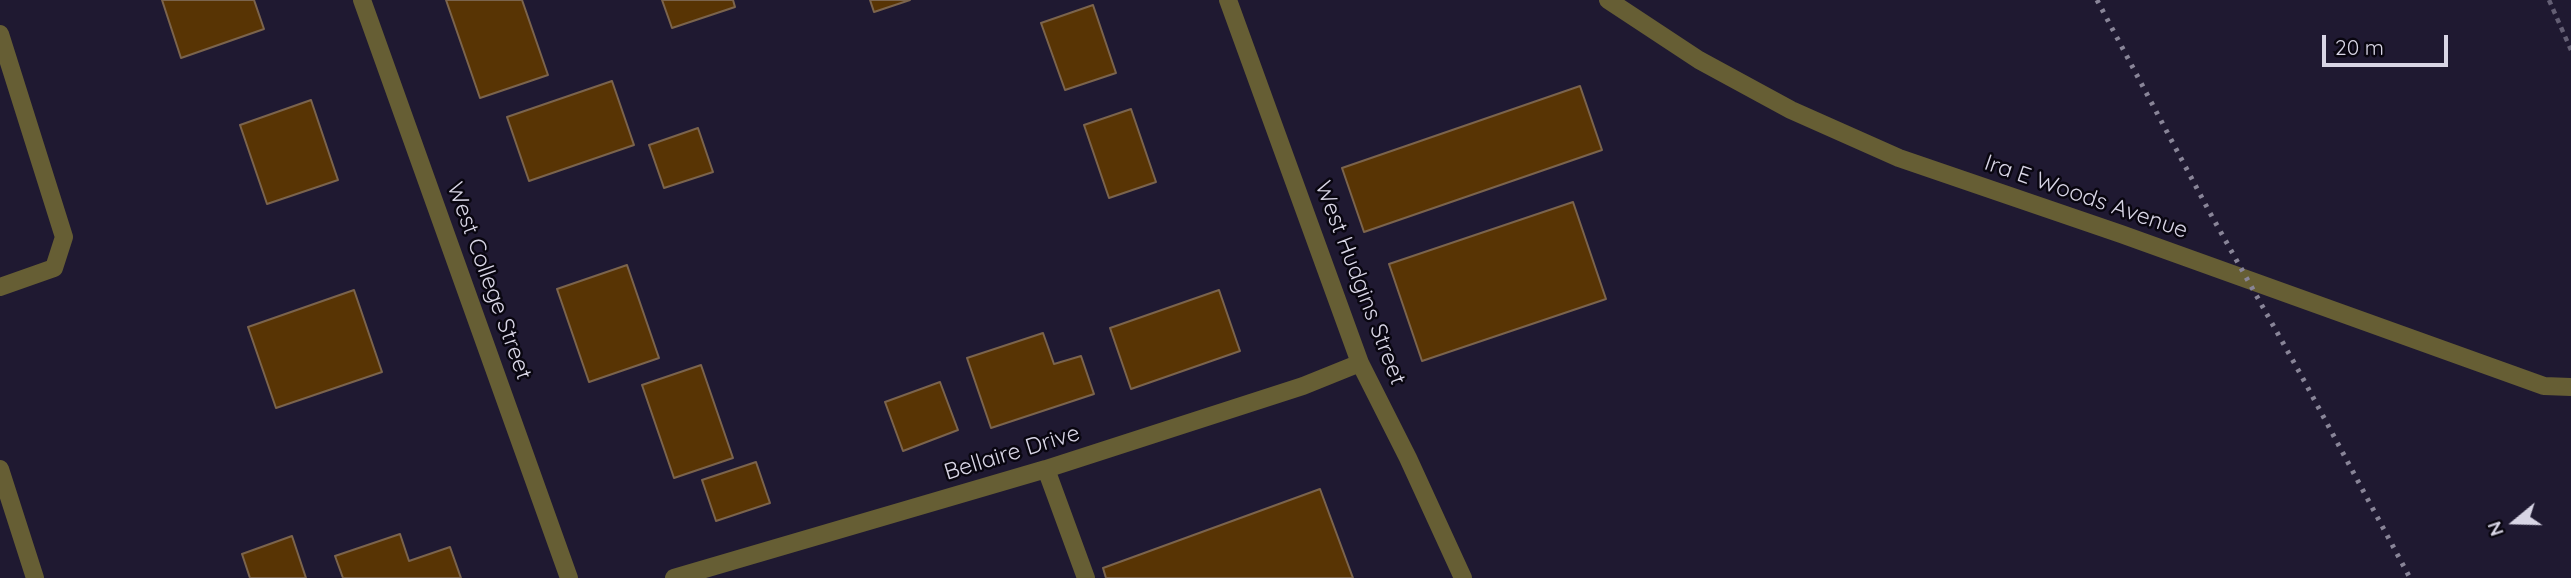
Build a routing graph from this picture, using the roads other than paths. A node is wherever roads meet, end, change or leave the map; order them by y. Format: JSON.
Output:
{"nodes":[{"id":1,"x":362,"y":0,"type":"edge"},
{"id":2,"x":1228,"y":0,"type":"edge"},
{"id":3,"x":1608,"y":0,"type":"edge"},
{"id":4,"x":0,"y":34,"type":"edge"},
{"id":5,"x":3,"y":56,"type":"edge"},
{"id":6,"x":0,"y":287,"type":"edge"},
{"id":7,"x":1360,"y":363,"type":"junction"},
{"id":8,"x":2571,"y":387,"type":"edge"},
{"id":9,"x":0,"y":469,"type":"edge"},
{"id":10,"x":1046,"y":469,"type":"junction"},
{"id":11,"x":30,"y":573,"type":"edge"},
{"id":12,"x":569,"y":578,"type":"edge"},
{"id":13,"x":674,"y":578,"type":"edge"},
{"id":14,"x":1086,"y":578,"type":"edge"},
{"id":15,"x":1463,"y":578,"type":"edge"}],
"edges":[{"from":1,"to":12,"type":"street","name":"West College Street"},
{"from":2,"to":7,"type":"street","name":"West Hudgins Street"},
{"from":3,"to":8,"type":"street","name":"Ira E Woods Avenue"},
{"from":4,"to":5,"type":"street"},
{"from":5,"to":6,"type":"street"},
{"from":7,"to":10,"type":"street","name":"Bellaire Drive"},
{"from":7,"to":15,"type":"street","name":"West Hudgins Street"},
{"from":9,"to":11,"type":"street"},
{"from":10,"to":13,"type":"street","name":"Bellaire Drive"},
{"from":10,"to":14,"type":"street"}]}
